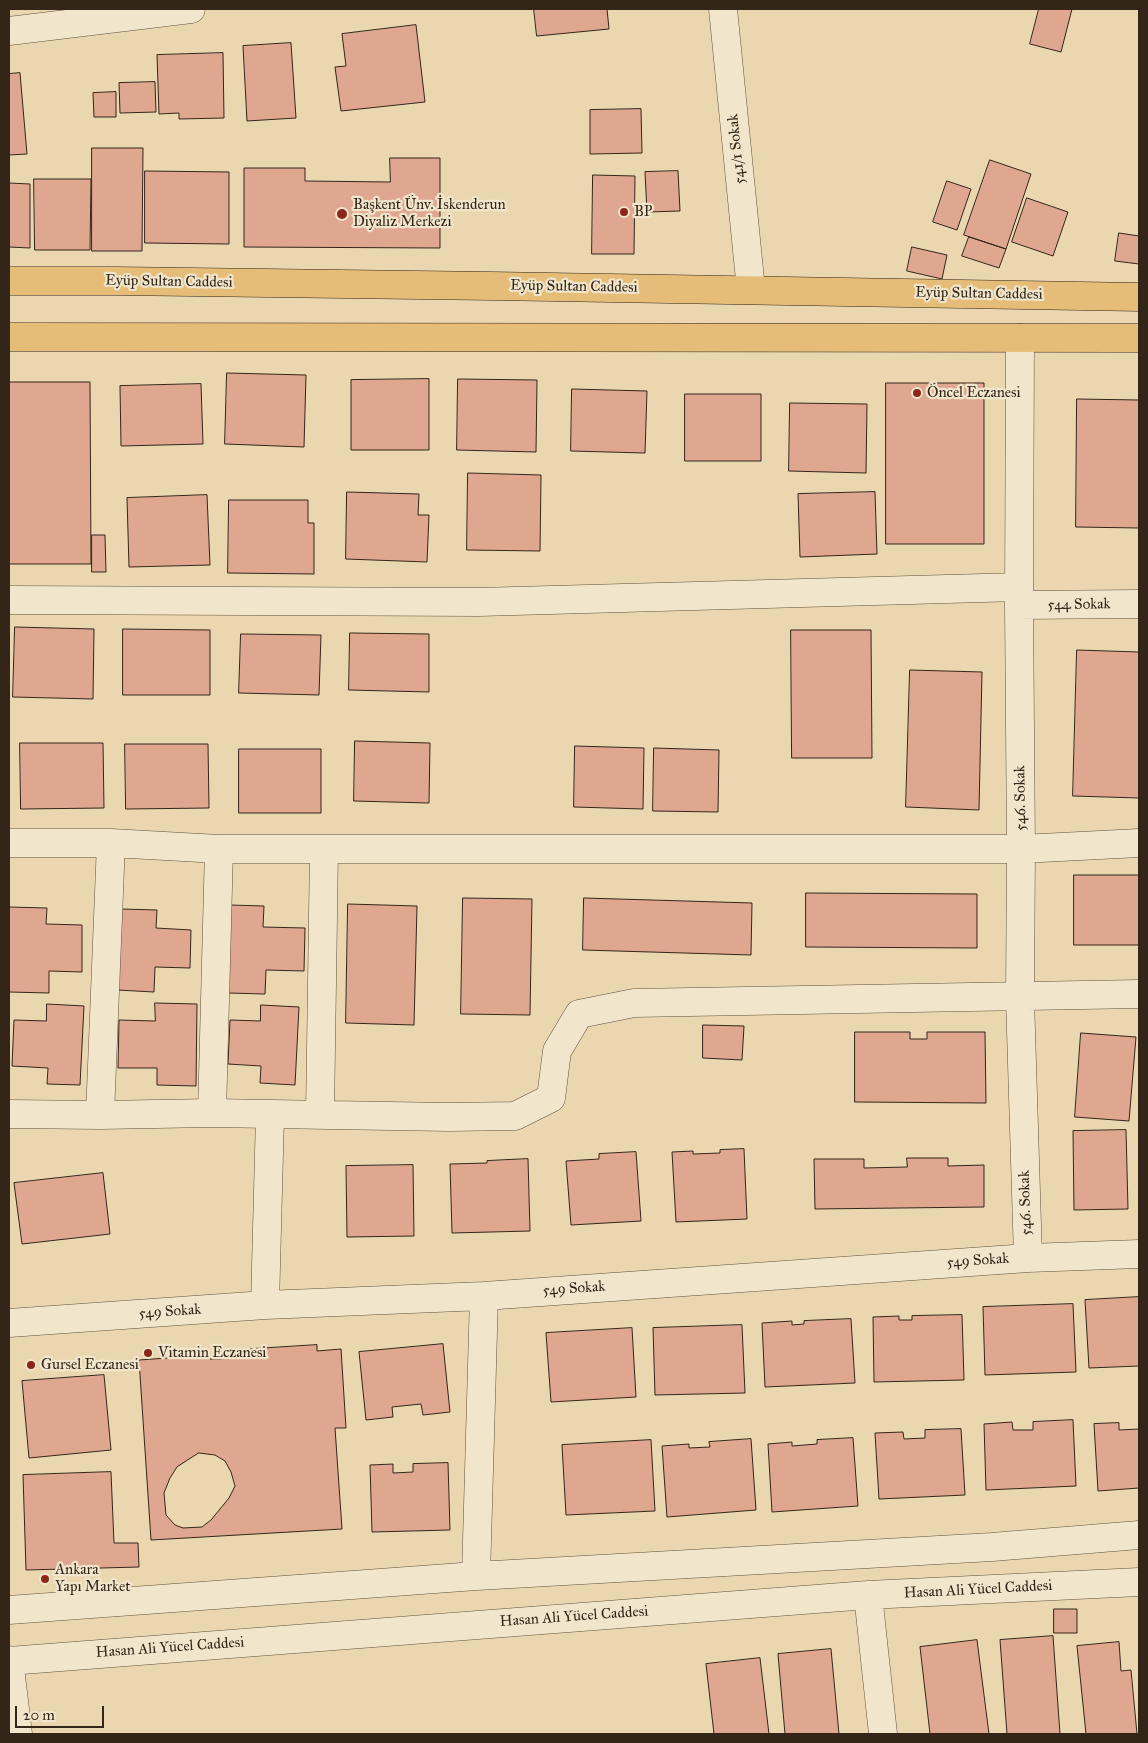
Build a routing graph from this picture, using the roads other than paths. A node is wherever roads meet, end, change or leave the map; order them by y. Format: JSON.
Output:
{"nodes":[{"id":1,"x":191,"y":9,"type":"edge"},
{"id":2,"x":723,"y":9,"type":"edge"},
{"id":3,"x":9,"y":32,"type":"edge"},
{"id":4,"x":9,"y":281,"type":"edge"},
{"id":5,"x":751,"y":290,"type":"junction"},
{"id":6,"x":1139,"y":297,"type":"edge"},
{"id":7,"x":9,"y":337,"type":"edge"},
{"id":8,"x":1020,"y":338,"type":"junction"},
{"id":9,"x":1139,"y":338,"type":"edge"},
{"id":10,"x":1019,"y":596,"type":"junction"},
{"id":11,"x":9,"y":600,"type":"edge"},
{"id":12,"x":1139,"y":604,"type":"edge"},
{"id":13,"x":9,"y":843,"type":"edge"},
{"id":14,"x":111,"y":843,"type":"junction"},
{"id":15,"x":1139,"y":843,"type":"edge"},
{"id":16,"x":219,"y":849,"type":"junction"},
{"id":17,"x":324,"y":849,"type":"junction"},
{"id":18,"x":1021,"y":849,"type":"junction"},
{"id":19,"x":1139,"y":994,"type":"edge"},
{"id":20,"x":1020,"y":998,"type":"junction"},
{"id":21,"x":212,"y":1113,"type":"junction"},
{"id":22,"x":9,"y":1114,"type":"edge"},
{"id":23,"x":100,"y":1115,"type":"junction"},
{"id":24,"x":270,"y":1115,"type":"junction"},
{"id":25,"x":320,"y":1115,"type":"junction"},
{"id":26,"x":1139,"y":1254,"type":"edge"},
{"id":27,"x":1028,"y":1258,"type":"junction"},
{"id":28,"x":484,"y":1296,"type":"junction"},
{"id":29,"x":265,"y":1304,"type":"junction"},
{"id":30,"x":9,"y":1324,"type":"edge"},
{"id":31,"x":1139,"y":1535,"type":"edge"},
{"id":32,"x":476,"y":1576,"type":"junction"},
{"id":33,"x":1139,"y":1582,"type":"edge"},
{"id":34,"x":868,"y":1595,"type":"junction"},
{"id":35,"x":9,"y":1610,"type":"edge"},
{"id":36,"x":9,"y":1660,"type":"edge"},
{"id":37,"x":18,"y":1734,"type":"edge"},
{"id":38,"x":883,"y":1734,"type":"edge"}],
"edges":[{"from":1,"to":3,"type":"street"},
{"from":2,"to":5,"type":"street","name":"541/1 Sokak"},
{"from":4,"to":5,"type":"main road","name":"Eyüp Sultan Caddesi"},
{"from":5,"to":6,"type":"main road","name":"Eyüp Sultan Caddesi"},
{"from":7,"to":8,"type":"main road"},
{"from":8,"to":9,"type":"main road"},
{"from":8,"to":10,"type":"street","name":"546. Sokak"},
{"from":10,"to":11,"type":"street","name":"544 Sokak"},
{"from":10,"to":12,"type":"street","name":"544 Sokak"},
{"from":10,"to":18,"type":"street","name":"546. Sokak"},
{"from":13,"to":14,"type":"street"},
{"from":14,"to":16,"type":"street"},
{"from":14,"to":23,"type":"street"},
{"from":15,"to":18,"type":"street"},
{"from":16,"to":17,"type":"street"},
{"from":16,"to":21,"type":"street"},
{"from":17,"to":18,"type":"street"},
{"from":17,"to":25,"type":"street"},
{"from":18,"to":20,"type":"street","name":"546. Sokak"},
{"from":19,"to":20,"type":"street"},
{"from":20,"to":25,"type":"street"},
{"from":20,"to":27,"type":"street","name":"546. Sokak"},
{"from":21,"to":23,"type":"street"},
{"from":21,"to":24,"type":"street"},
{"from":22,"to":23,"type":"street"},
{"from":24,"to":25,"type":"street"},
{"from":24,"to":29,"type":"street"},
{"from":26,"to":27,"type":"street","name":"549 Sokak"},
{"from":27,"to":28,"type":"street","name":"549 Sokak"},
{"from":28,"to":29,"type":"street","name":"549 Sokak"},
{"from":28,"to":32,"type":"street"},
{"from":29,"to":30,"type":"street","name":"549 Sokak"},
{"from":31,"to":32,"type":"street"},
{"from":32,"to":35,"type":"street"},
{"from":33,"to":34,"type":"street","name":"Hasan Ali Yücel Caddesi"},
{"from":34,"to":36,"type":"street","name":"Hasan Ali Yücel Caddesi"},
{"from":34,"to":38,"type":"street"},
{"from":36,"to":37,"type":"street"}]}
